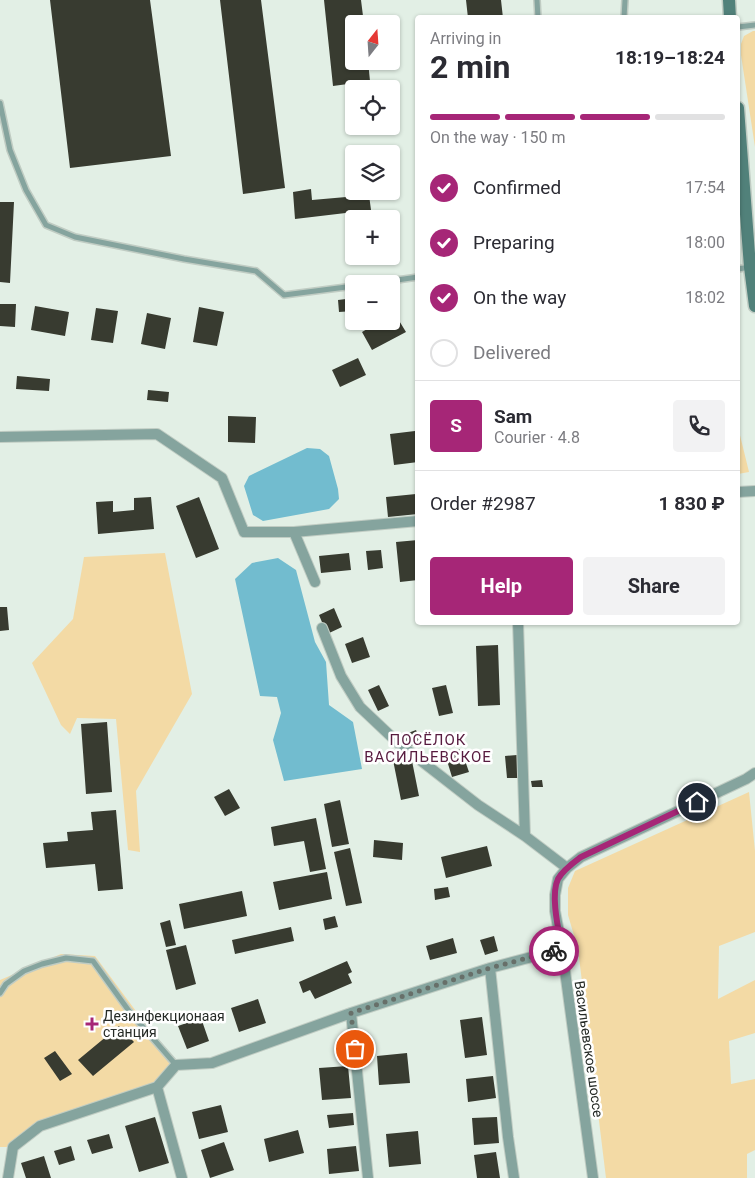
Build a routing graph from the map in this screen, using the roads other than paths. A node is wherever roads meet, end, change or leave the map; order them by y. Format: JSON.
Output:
{"nodes":[{"id":1,"x":536,"y":0,"type":"edge"},
{"id":2,"x":625,"y":0,"type":"edge"},
{"id":3,"x":729,"y":0,"type":"edge"},
{"id":4,"x":538,"y":15,"type":"edge"},
{"id":5,"x":624,"y":15,"type":"edge"},
{"id":6,"x":730,"y":15,"type":"edge"},
{"id":7,"x":755,"y":26,"type":"edge"},
{"id":8,"x":740,"y":27,"type":"edge"},
{"id":9,"x":0,"y":103,"type":"edge"},
{"id":10,"x":740,"y":161,"type":"edge"},
{"id":11,"x":744,"y":268,"type":"edge"},
{"id":12,"x":415,"y":277,"type":"edge"},
{"id":13,"x":400,"y":280,"type":"edge"},
{"id":14,"x":345,"y":287,"type":"edge"},
{"id":15,"x":755,"y":306,"type":"edge"},
{"id":16,"x":0,"y":438,"type":"edge"},
{"id":17,"x":755,"y":491,"type":"edge"},
{"id":18,"x":740,"y":492,"type":"edge"},
{"id":19,"x":415,"y":521,"type":"edge"},
{"id":20,"x":294,"y":532,"type":"junction"},
{"id":21,"x":315,"y":582,"type":"dead end"},
{"id":22,"x":518,"y":625,"type":"edge"},
{"id":23,"x":322,"y":628,"type":"dead end"},
{"id":24,"x":755,"y":773,"type":"edge"},
{"id":25,"x":525,"y":836,"type":"junction"},
{"id":26,"x":568,"y":868,"type":"junction"},
{"id":27,"x":562,"y":949,"type":"junction"},
{"id":28,"x":490,"y":968,"type":"junction"},
{"id":29,"x":0,"y":993,"type":"edge"},
{"id":30,"x":351,"y":1013,"type":"junction"},
{"id":31,"x":176,"y":1065,"type":"junction"},
{"id":32,"x":157,"y":1087,"type":"junction"},
{"id":33,"x":8,"y":1178,"type":"edge"},
{"id":34,"x":182,"y":1178,"type":"edge"},
{"id":35,"x":368,"y":1178,"type":"edge"},
{"id":36,"x":514,"y":1178,"type":"edge"},
{"id":37,"x":593,"y":1178,"type":"edge"}],
"edges":[{"from":1,"to":4,"type":"lane"},
{"from":2,"to":5,"type":"lane"},
{"from":3,"to":6,"type":"street"},
{"from":7,"to":8,"type":"lane"},
{"from":9,"to":14,"type":"lane"},
{"from":10,"to":11,"type":"street"},
{"from":11,"to":15,"type":"street"},
{"from":12,"to":13,"type":"lane"},
{"from":16,"to":20,"type":"street"},
{"from":17,"to":18,"type":"street"},
{"from":19,"to":20,"type":"street"},
{"from":20,"to":21,"type":"street"},
{"from":22,"to":25,"type":"street"},
{"from":23,"to":25,"type":"street"},
{"from":24,"to":26,"type":"street","name":"Васильевское шоссе"},
{"from":25,"to":26,"type":"street"},
{"from":26,"to":27,"type":"street","name":"Васильевское шоссе"},
{"from":27,"to":28,"type":"street"},
{"from":27,"to":37,"type":"street","name":"Васильевское шоссе"},
{"from":28,"to":30,"type":"street"},
{"from":28,"to":36,"type":"street"},
{"from":29,"to":31,"type":"lane"},
{"from":30,"to":31,"type":"street"},
{"from":30,"to":35,"type":"street"},
{"from":31,"to":32,"type":"street"},
{"from":32,"to":33,"type":"street"},
{"from":32,"to":34,"type":"street"}]}
